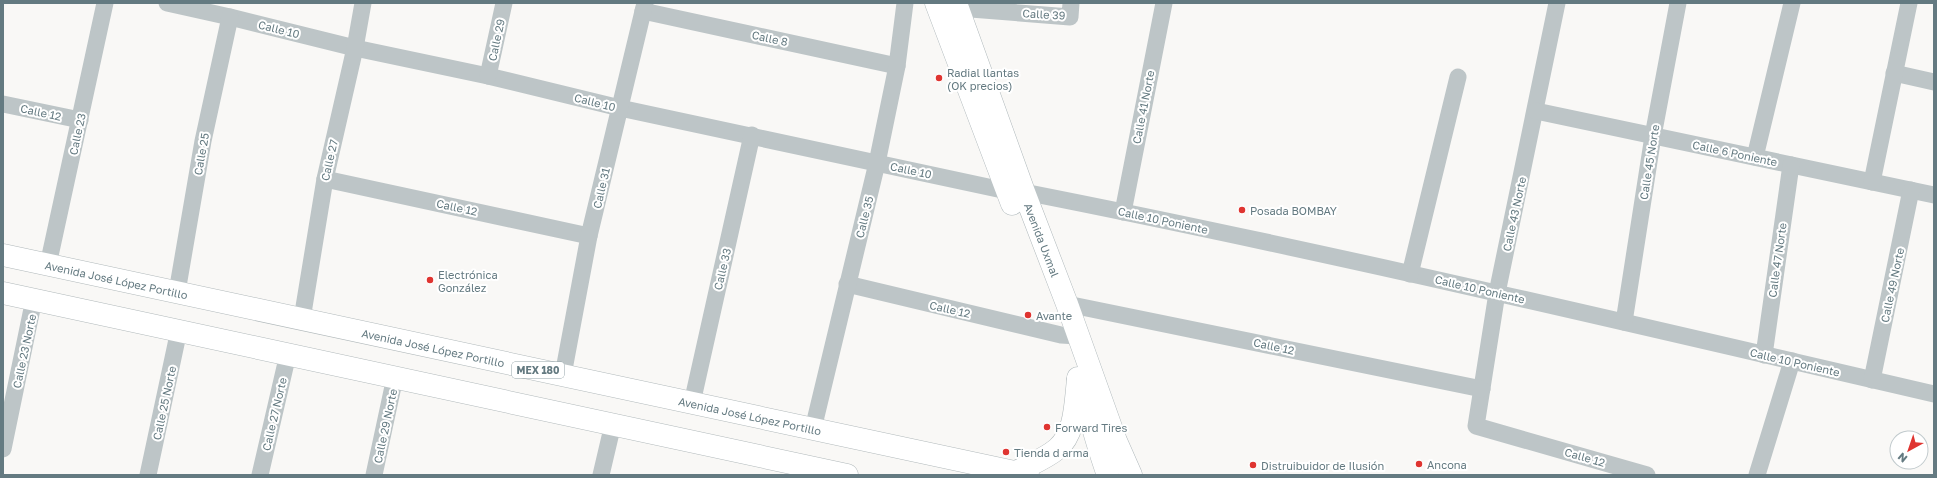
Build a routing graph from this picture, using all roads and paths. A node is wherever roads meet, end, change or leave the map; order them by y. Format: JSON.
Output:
{"nodes":[{"id":1,"x":106,"y":3,"type":"edge"},
{"id":2,"x":167,"y":3,"type":"edge"},
{"id":3,"x":363,"y":3,"type":"edge"},
{"id":4,"x":504,"y":3,"type":"edge"},
{"id":5,"x":905,"y":3,"type":"edge"},
{"id":6,"x":936,"y":3,"type":"edge"},
{"id":7,"x":1164,"y":3,"type":"edge"},
{"id":8,"x":1556,"y":3,"type":"edge"},
{"id":9,"x":1678,"y":3,"type":"edge"},
{"id":10,"x":1792,"y":3,"type":"edge"},
{"id":11,"x":1909,"y":3,"type":"edge"},
{"id":12,"x":957,"y":5,"type":"edge"},
{"id":13,"x":644,"y":7,"type":"edge"},
{"id":14,"x":1071,"y":10,"type":"edge"},
{"id":15,"x":230,"y":17,"type":"junction"},
{"id":16,"x":355,"y":48,"type":"junction"},
{"id":17,"x":897,"y":66,"type":"junction"},
{"id":18,"x":1894,"y":73,"type":"junction"},
{"id":19,"x":488,"y":76,"type":"junction"},
{"id":20,"x":1458,"y":77,"type":"dead end"},
{"id":21,"x":1934,"y":82,"type":"edge"},
{"id":22,"x":3,"y":104,"type":"edge"},
{"id":23,"x":620,"y":108,"type":"junction"},
{"id":24,"x":1536,"y":111,"type":"junction"},
{"id":25,"x":80,"y":120,"type":"junction"},
{"id":26,"x":752,"y":136,"type":"junction"},
{"id":27,"x":1653,"y":136,"type":"junction"},
{"id":28,"x":1755,"y":157,"type":"junction"},
{"id":29,"x":877,"y":163,"type":"junction"},
{"id":30,"x":1791,"y":165,"type":"junction"},
{"id":31,"x":325,"y":179,"type":"junction"},
{"id":32,"x":1872,"y":182,"type":"junction"},
{"id":33,"x":1911,"y":190,"type":"junction"},
{"id":34,"x":1016,"y":192,"type":"junction"},
{"id":35,"x":1934,"y":195,"type":"edge"},
{"id":36,"x":1123,"y":212,"type":"junction"},
{"id":37,"x":590,"y":236,"type":"junction"},
{"id":38,"x":3,"y":255,"type":"edge"},
{"id":39,"x":48,"y":265,"type":"junction"},
{"id":40,"x":1410,"y":274,"type":"junction"},
{"id":41,"x":846,"y":284,"type":"junction"},
{"id":42,"x":177,"y":292,"type":"junction"},
{"id":43,"x":3,"y":293,"type":"edge"},
{"id":44,"x":1497,"y":293,"type":"junction"},
{"id":45,"x":34,"y":299,"type":"junction"},
{"id":46,"x":1067,"y":304,"type":"junction"},
{"id":47,"x":302,"y":319,"type":"junction"},
{"id":48,"x":1624,"y":322,"type":"junction"},
{"id":49,"x":179,"y":330,"type":"junction"},
{"id":50,"x":1070,"y":335,"type":"junction"},
{"id":51,"x":288,"y":354,"type":"junction"},
{"id":52,"x":1764,"y":355,"type":"junction"},
{"id":53,"x":1792,"y":361,"type":"junction"},
{"id":54,"x":563,"y":375,"type":"junction"},
{"id":55,"x":395,"y":377,"type":"junction"},
{"id":56,"x":1078,"y":380,"type":"junction"},
{"id":57,"x":1872,"y":380,"type":"junction"},
{"id":58,"x":1482,"y":389,"type":"junction"},
{"id":59,"x":1934,"y":394,"type":"edge"},
{"id":60,"x":692,"y":403,"type":"junction"},
{"id":61,"x":613,"y":424,"type":"junction"},
{"id":62,"x":1476,"y":426,"type":"joint"},
{"id":63,"x":813,"y":429,"type":"junction"},
{"id":64,"x":3,"y":449,"type":"edge"},
{"id":65,"x":802,"y":470,"type":"edge"},
{"id":66,"x":1613,"y":470,"type":"edge"},
{"id":67,"x":1022,"y":474,"type":"edge"},
{"id":68,"x":148,"y":475,"type":"edge"},
{"id":69,"x":260,"y":475,"type":"edge"},
{"id":70,"x":374,"y":475,"type":"edge"},
{"id":71,"x":601,"y":475,"type":"edge"},
{"id":72,"x":847,"y":475,"type":"edge"},
{"id":73,"x":1108,"y":475,"type":"edge"},
{"id":74,"x":1131,"y":475,"type":"edge"},
{"id":75,"x":1648,"y":475,"type":"edge"},
{"id":76,"x":1757,"y":475,"type":"edge"}],
"edges":[{"from":1,"to":25,"type":"street","name":"Calle 23"},
{"from":2,"to":15,"type":"street","name":"Calle 10"},
{"from":3,"to":16,"type":"street","name":"Calle 27"},
{"from":4,"to":19,"type":"street","name":"Calle 29"},
{"from":5,"to":17,"type":"street","name":"Calle 35"},
{"from":6,"to":34,"type":"main road","name":"Avenida Uxmal"},
{"from":7,"to":36,"type":"street","name":"Calle 41 Norte"},
{"from":8,"to":24,"type":"street","name":"Calle 43 Norte"},
{"from":9,"to":27,"type":"street","name":"Calle 45 Norte"},
{"from":10,"to":28,"type":"street"},
{"from":11,"to":18,"type":"street"},
{"from":12,"to":14,"type":"street","name":"Calle 39"},
{"from":12,"to":34,"type":"main road","name":"Avenida Uxmal"},
{"from":13,"to":17,"type":"street","name":"Calle 8"},
{"from":13,"to":23,"type":"street","name":"Calle 31"},
{"from":15,"to":16,"type":"street","name":"Calle 10"},
{"from":15,"to":42,"type":"street","name":"Calle 25"},
{"from":16,"to":19,"type":"street","name":"Calle 10"},
{"from":16,"to":31,"type":"street","name":"Calle 27"},
{"from":17,"to":29,"type":"street","name":"Calle 35"},
{"from":18,"to":21,"type":"street"},
{"from":18,"to":32,"type":"street"},
{"from":19,"to":23,"type":"street","name":"Calle 10"},
{"from":20,"to":40,"type":"street"},
{"from":22,"to":25,"type":"street","name":"Calle 12"},
{"from":23,"to":26,"type":"street","name":"Calle 10"},
{"from":23,"to":37,"type":"street","name":"Calle 31"},
{"from":24,"to":27,"type":"street","name":"Calle 6 Poniente"},
{"from":24,"to":44,"type":"street","name":"Calle 43 Norte"},
{"from":25,"to":39,"type":"street","name":"Calle 23"},
{"from":26,"to":29,"type":"street","name":"Calle 10"},
{"from":26,"to":60,"type":"street","name":"Calle 33"},
{"from":27,"to":28,"type":"street","name":"Calle 6 Poniente"},
{"from":27,"to":48,"type":"street","name":"Calle 45 Norte"},
{"from":28,"to":30,"type":"street","name":"Calle 6 Poniente"},
{"from":29,"to":34,"type":"street","name":"Calle 10"},
{"from":29,"to":41,"type":"street","name":"Calle 35"},
{"from":30,"to":32,"type":"street","name":"Calle 6 Poniente"},
{"from":30,"to":52,"type":"street","name":"Calle 47 Norte"},
{"from":31,"to":37,"type":"street","name":"Calle 12"},
{"from":31,"to":47,"type":"street","name":"Calle 27"},
{"from":32,"to":33,"type":"street","name":"Calle 6 Poniente"},
{"from":33,"to":35,"type":"street","name":"Calle 6 Poniente"},
{"from":33,"to":57,"type":"street","name":"Calle 49 Norte"},
{"from":34,"to":36,"type":"street","name":"Calle 10 Poniente"},
{"from":34,"to":46,"type":"main road","name":"Avenida Uxmal"},
{"from":34,"to":50,"type":"main road","name":"Avenida Uxmal"},
{"from":36,"to":40,"type":"street","name":"Calle 10 Poniente"},
{"from":37,"to":54,"type":"street","name":"Calle 31"},
{"from":38,"to":39,"type":"main road","name":"Avenida José López Portillo","number":"MEX 180"},
{"from":39,"to":42,"type":"main road","name":"Avenida José López Portillo","number":"MEX 180"},
{"from":40,"to":44,"type":"street","name":"Calle 10 Poniente"},
{"from":41,"to":50,"type":"street","name":"Calle 12"},
{"from":41,"to":63,"type":"street","name":"Calle 35"},
{"from":42,"to":47,"type":"main road","name":"Avenida José López Portillo","number":"MEX 180"},
{"from":43,"to":45,"type":"main road"},
{"from":44,"to":48,"type":"street","name":"Calle 10 Poniente"},
{"from":44,"to":58,"type":"street","name":"Calle 43 Norte"},
{"from":45,"to":49,"type":"main road"},
{"from":45,"to":64,"type":"street","name":"Calle 23 Norte"},
{"from":46,"to":50,"type":"main road","name":"Avenida Uxmal"},
{"from":46,"to":58,"type":"street","name":"Calle 12"},
{"from":47,"to":54,"type":"main road","name":"Avenida José López Portillo","number":"MEX 180"},
{"from":48,"to":52,"type":"street","name":"Calle 10 Poniente"},
{"from":49,"to":51,"type":"main road"},
{"from":49,"to":68,"type":"street","name":"Calle 25 Norte"},
{"from":50,"to":56,"type":"main road","name":"Avenida Uxmal"},
{"from":50,"to":74,"type":"main road","name":"Avenida Uxmal"},
{"from":51,"to":55,"type":"main road"},
{"from":51,"to":69,"type":"street","name":"Calle 27 Norte"},
{"from":52,"to":53,"type":"street","name":"Calle 10 Poniente"},
{"from":53,"to":57,"type":"street","name":"Calle 10 Poniente"},
{"from":53,"to":76,"type":"street"},
{"from":54,"to":60,"type":"main road","name":"Avenida José López Portillo","number":"MEX 180"},
{"from":55,"to":61,"type":"main road"},
{"from":55,"to":70,"type":"street","name":"Calle 29 Norte"},
{"from":56,"to":67,"type":"main road"},
{"from":56,"to":73,"type":"main road","name":"Avenida Uxmal"},
{"from":57,"to":59,"type":"street","name":"Calle 10 Poniente"},
{"from":58,"to":62,"type":"street","name":"Calle 43 Norte"},
{"from":60,"to":63,"type":"main road","name":"Avenida José López Portillo","number":"MEX 180"},
{"from":61,"to":65,"type":"main road"},
{"from":61,"to":71,"type":"street"},
{"from":62,"to":66,"type":"street","name":"Calle 12"},
{"from":63,"to":67,"type":"main road","name":"Avenida José López Portillo","number":"MEX 180"},
{"from":65,"to":72,"type":"main road"},
{"from":66,"to":75,"type":"street","name":"Calle 12"}]}
